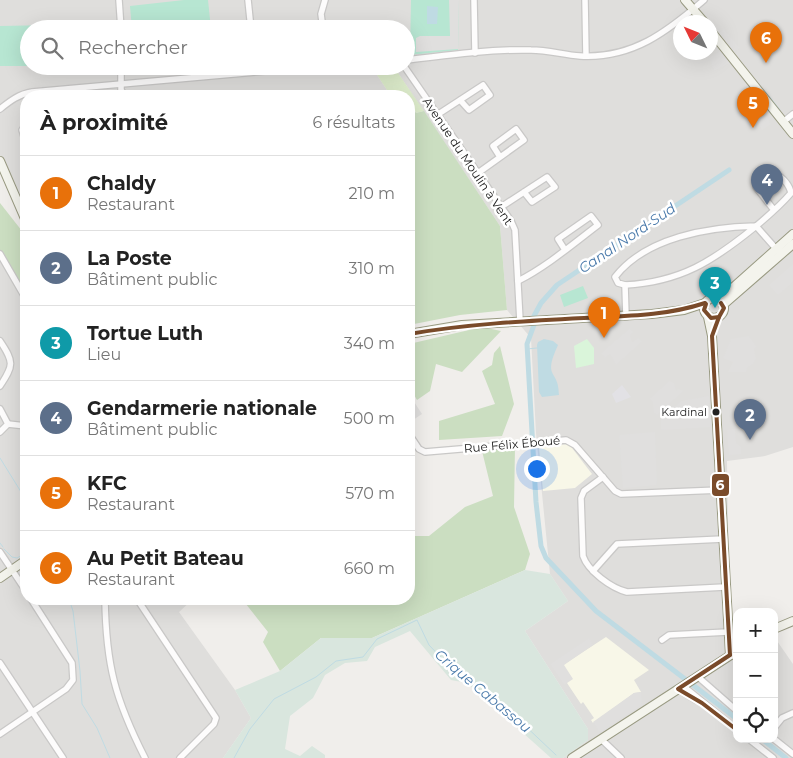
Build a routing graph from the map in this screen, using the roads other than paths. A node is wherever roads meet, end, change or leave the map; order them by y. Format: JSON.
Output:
{"nodes":[{"id":1,"x":119,"y":0,"type":"edge"},
{"id":2,"x":248,"y":0,"type":"edge"},
{"id":3,"x":325,"y":0,"type":"edge"},
{"id":4,"x":474,"y":0,"type":"edge"},
{"id":5,"x":585,"y":0,"type":"edge"},
{"id":6,"x":685,"y":0,"type":"edge"},
{"id":7,"x":704,"y":0,"type":"edge"},
{"id":8,"x":693,"y":10,"type":"junction"},
{"id":9,"x":698,"y":15,"type":"edge"},
{"id":10,"x":120,"y":20,"type":"edge"},
{"id":11,"x":250,"y":20,"type":"edge"},
{"id":12,"x":322,"y":20,"type":"edge"},
{"id":13,"x":718,"y":40,"type":"edge"},
{"id":14,"x":475,"y":53,"type":"junction"},
{"id":15,"x":586,"y":56,"type":"junction"},
{"id":16,"x":415,"y":59,"type":"edge"},
{"id":17,"x":121,"y":75,"type":"edge"},
{"id":18,"x":241,"y":75,"type":"edge"},
{"id":19,"x":410,"y":75,"type":"edge"},
{"id":20,"x":122,"y":90,"type":"edge"},
{"id":21,"x":136,"y":90,"type":"edge"},
{"id":22,"x":20,"y":96,"type":"edge"},
{"id":23,"x":460,"y":100,"type":"junction"},
{"id":24,"x":0,"y":109,"type":"edge"},
{"id":25,"x":793,"y":114,"type":"edge"},
{"id":26,"x":437,"y":115,"type":"junction"},
{"id":27,"x":783,"y":122,"type":"junction"},
{"id":28,"x":793,"y":134,"type":"edge"},
{"id":29,"x":500,"y":157,"type":"junction"},
{"id":30,"x":0,"y":161,"type":"edge"},
{"id":31,"x":478,"y":173,"type":"junction"},
{"id":32,"x":524,"y":192,"type":"junction"},
{"id":33,"x":18,"y":202,"type":"joint"},
{"id":34,"x":20,"y":206,"type":"edge"},
{"id":35,"x":501,"y":207,"type":"junction"},
{"id":36,"x":774,"y":210,"type":"junction"},
{"id":37,"x":756,"y":226,"type":"junction"},
{"id":38,"x":793,"y":234,"type":"edge"},
{"id":39,"x":793,"y":244,"type":"edge"},
{"id":40,"x":564,"y":250,"type":"junction"},
{"id":41,"x":779,"y":252,"type":"junction"},
{"id":42,"x":0,"y":254,"type":"edge"},
{"id":43,"x":518,"y":281,"type":"junction"},
{"id":44,"x":625,"y":284,"type":"junction"},
{"id":45,"x":20,"y":289,"type":"edge"},
{"id":46,"x":721,"y":302,"type":"junction"},
{"id":47,"x":705,"y":303,"type":"junction"},
{"id":48,"x":684,"y":310,"type":"junction"},
{"id":49,"x":706,"y":315,"type":"junction"},
{"id":50,"x":626,"y":317,"type":"junction"},
{"id":51,"x":719,"y":317,"type":"junction"},
{"id":52,"x":520,"y":322,"type":"junction"},
{"id":53,"x":415,"y":333,"type":"edge"},
{"id":54,"x":712,"y":336,"type":"junction"},
{"id":55,"x":0,"y":341,"type":"edge"},
{"id":56,"x":0,"y":386,"type":"edge"},
{"id":57,"x":0,"y":409,"type":"edge"},
{"id":58,"x":8,"y":424,"type":"junction"},
{"id":59,"x":20,"y":425,"type":"edge"},
{"id":60,"x":0,"y":432,"type":"edge"},
{"id":61,"x":415,"y":443,"type":"edge"},
{"id":62,"x":602,"y":477,"type":"junction"},
{"id":63,"x":720,"y":490,"type":"junction"},
{"id":64,"x":723,"y":538,"type":"junction"},
{"id":65,"x":0,"y":552,"type":"edge"},
{"id":66,"x":20,"y":564,"type":"edge"},
{"id":67,"x":12,"y":569,"type":"junction"},
{"id":68,"x":593,"y":571,"type":"junction"},
{"id":69,"x":0,"y":578,"type":"edge"},
{"id":70,"x":20,"y":582,"type":"edge"},
{"id":71,"x":725,"y":588,"type":"junction"},
{"id":72,"x":35,"y":605,"type":"edge"},
{"id":73,"x":105,"y":605,"type":"edge"},
{"id":74,"x":141,"y":605,"type":"edge"},
{"id":75,"x":793,"y":620,"type":"edge"},
{"id":76,"x":778,"y":627,"type":"edge"},
{"id":77,"x":728,"y":632,"type":"junction"},
{"id":78,"x":662,"y":640,"type":"dead end"},
{"id":79,"x":733,"y":653,"type":"edge"},
{"id":80,"x":0,"y":663,"type":"edge"},
{"id":81,"x":697,"y":676,"type":"junction"},
{"id":82,"x":680,"y":687,"type":"junction"},
{"id":83,"x":733,"y":708,"type":"edge"},
{"id":84,"x":33,"y":712,"type":"junction"},
{"id":85,"x":793,"y":713,"type":"edge"},
{"id":86,"x":778,"y":723,"type":"edge"},
{"id":87,"x":733,"y":727,"type":"edge"},
{"id":88,"x":0,"y":734,"type":"edge"},
{"id":89,"x":601,"y":739,"type":"junction"},
{"id":90,"x":778,"y":742,"type":"edge"},
{"id":91,"x":754,"y":743,"type":"edge"},
{"id":92,"x":793,"y":754,"type":"edge"},
{"id":93,"x":63,"y":758,"type":"edge"},
{"id":94,"x":145,"y":758,"type":"edge"},
{"id":95,"x":180,"y":758,"type":"edge"},
{"id":96,"x":572,"y":758,"type":"edge"},
{"id":97,"x":621,"y":758,"type":"edge"},
{"id":98,"x":773,"y":758,"type":"edge"}],
"edges":[{"from":1,"to":10,"type":"street"},
{"from":2,"to":11,"type":"street"},
{"from":3,"to":12,"type":"street"},
{"from":4,"to":14,"type":"street"},
{"from":5,"to":15,"type":"street"},
{"from":6,"to":8,"type":"street"},
{"from":7,"to":8,"type":"street"},
{"from":8,"to":9,"type":"street"},
{"from":8,"to":15,"type":"street"},
{"from":13,"to":27,"type":"street"},
{"from":14,"to":15,"type":"street"},
{"from":14,"to":16,"type":"street"},
{"from":17,"to":20,"type":"street"},
{"from":18,"to":21,"type":"street"},
{"from":19,"to":26,"type":"street","name":"Avenue du Moulin à Vent"},
{"from":22,"to":24,"type":"street"},
{"from":23,"to":23,"type":"street"},
{"from":23,"to":26,"type":"street"},
{"from":25,"to":27,"type":"street"},
{"from":26,"to":31,"type":"street","name":"Avenue du Moulin à Vent"},
{"from":27,"to":28,"type":"street"},
{"from":29,"to":29,"type":"street"},
{"from":29,"to":31,"type":"street"},
{"from":30,"to":33,"type":"street"},
{"from":31,"to":35,"type":"street","name":"Avenue du Moulin à Vent"},
{"from":32,"to":32,"type":"street"},
{"from":32,"to":35,"type":"street"},
{"from":33,"to":34,"type":"street"},
{"from":35,"to":43,"type":"street","name":"Avenue du Moulin à Vent"},
{"from":36,"to":36,"type":"street"},
{"from":36,"to":37,"type":"street"},
{"from":37,"to":41,"type":"street"},
{"from":37,"to":44,"type":"street"},
{"from":37,"to":44,"type":"street"},
{"from":38,"to":41,"type":"street"},
{"from":39,"to":41,"type":"street"},
{"from":40,"to":40,"type":"street"},
{"from":40,"to":43,"type":"street"},
{"from":41,"to":46,"type":"street"},
{"from":42,"to":45,"type":"street"},
{"from":43,"to":52,"type":"street","name":"Avenue du Moulin à Vent"},
{"from":44,"to":50,"type":"street"},
{"from":46,"to":47,"type":"street"},
{"from":46,"to":51,"type":"street"},
{"from":47,"to":48,"type":"street"},
{"from":47,"to":49,"type":"street"},
{"from":48,"to":49,"type":"street"},
{"from":48,"to":50,"type":"street"},
{"from":49,"to":51,"type":"street"},
{"from":49,"to":54,"type":"street"},
{"from":50,"to":52,"type":"street"},
{"from":51,"to":54,"type":"street"},
{"from":52,"to":53,"type":"street"},
{"from":54,"to":63,"type":"street"},
{"from":55,"to":56,"type":"street"},
{"from":57,"to":58,"type":"street"},
{"from":58,"to":59,"type":"street"},
{"from":58,"to":60,"type":"street"},
{"from":61,"to":62,"type":"street","name":"Rue Félix Éboué"},
{"from":62,"to":63,"type":"street","name":"Rue Félix Éboué"},
{"from":62,"to":68,"type":"street"},
{"from":63,"to":64,"type":"street"},
{"from":64,"to":68,"type":"street"},
{"from":64,"to":71,"type":"street"},
{"from":65,"to":67,"type":"street"},
{"from":66,"to":67,"type":"street"},
{"from":67,"to":69,"type":"street"},
{"from":67,"to":70,"type":"street"},
{"from":68,"to":71,"type":"street"},
{"from":71,"to":77,"type":"street"},
{"from":72,"to":84,"type":"street"},
{"from":73,"to":94,"type":"street"},
{"from":74,"to":95,"type":"street"},
{"from":75,"to":76,"type":"street"},
{"from":77,"to":78,"type":"street"},
{"from":77,"to":79,"type":"street"},
{"from":79,"to":81,"type":"street"},
{"from":80,"to":84,"type":"street"},
{"from":81,"to":82,"type":"street"},
{"from":81,"to":83,"type":"street"},
{"from":82,"to":87,"type":"street"},
{"from":82,"to":89,"type":"street"},
{"from":84,"to":88,"type":"street"},
{"from":84,"to":93,"type":"street"},
{"from":85,"to":86,"type":"street"},
{"from":89,"to":96,"type":"street"},
{"from":89,"to":97,"type":"street"},
{"from":90,"to":92,"type":"street"},
{"from":91,"to":98,"type":"street"}]}
